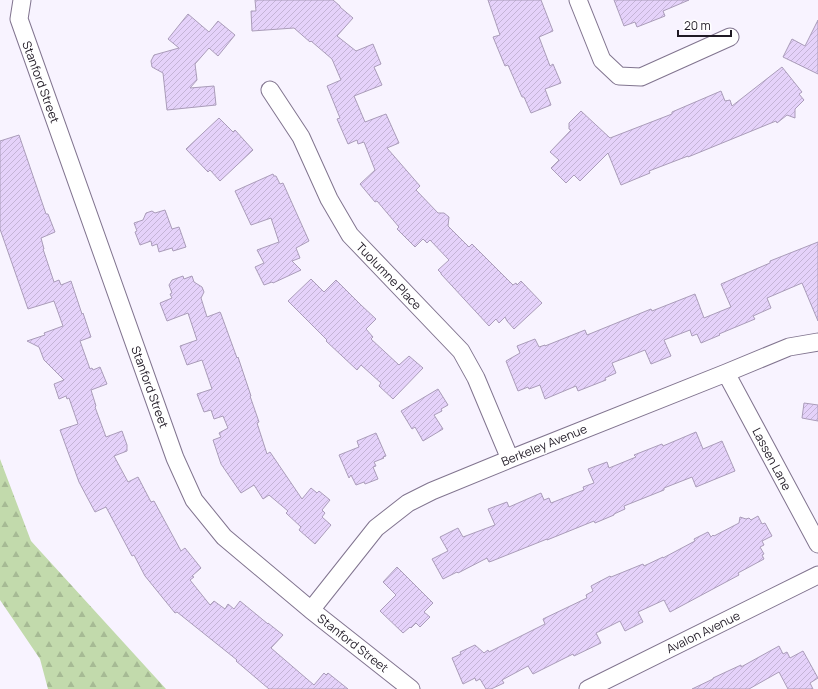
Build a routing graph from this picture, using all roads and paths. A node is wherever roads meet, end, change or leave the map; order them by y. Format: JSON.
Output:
{"nodes":[{"id":1,"x":22,"y":0,"type":"edge"},
{"id":2,"x":578,"y":0,"type":"edge"},
{"id":3,"x":730,"y":37,"type":"dead end"},
{"id":4,"x":270,"y":90,"type":"dead end"},
{"id":5,"x":818,"y":342,"type":"edge"},
{"id":6,"x":726,"y":373,"type":"junction"},
{"id":7,"x":510,"y":459,"type":"junction"},
{"id":8,"x":818,"y":544,"type":"edge"},
{"id":9,"x":818,"y":576,"type":"edge"},
{"id":10,"x":311,"y":610,"type":"junction"},
{"id":11,"x":411,"y":689,"type":"edge"},
{"id":12,"x":588,"y":689,"type":"edge"}],
"edges":[{"from":1,"to":10,"type":"street","name":"Stanford Street"},
{"from":2,"to":3,"type":"street"},
{"from":4,"to":7,"type":"street","name":"Tuolumne Place"},
{"from":5,"to":6,"type":"street","name":"Berkeley Avenue"},
{"from":6,"to":7,"type":"street","name":"Berkeley Avenue"},
{"from":6,"to":8,"type":"street","name":"Lassen Lane"},
{"from":7,"to":10,"type":"street","name":"Berkeley Avenue"},
{"from":9,"to":12,"type":"street","name":"Avalon Avenue"},
{"from":10,"to":11,"type":"street","name":"Stanford Street"}]}
